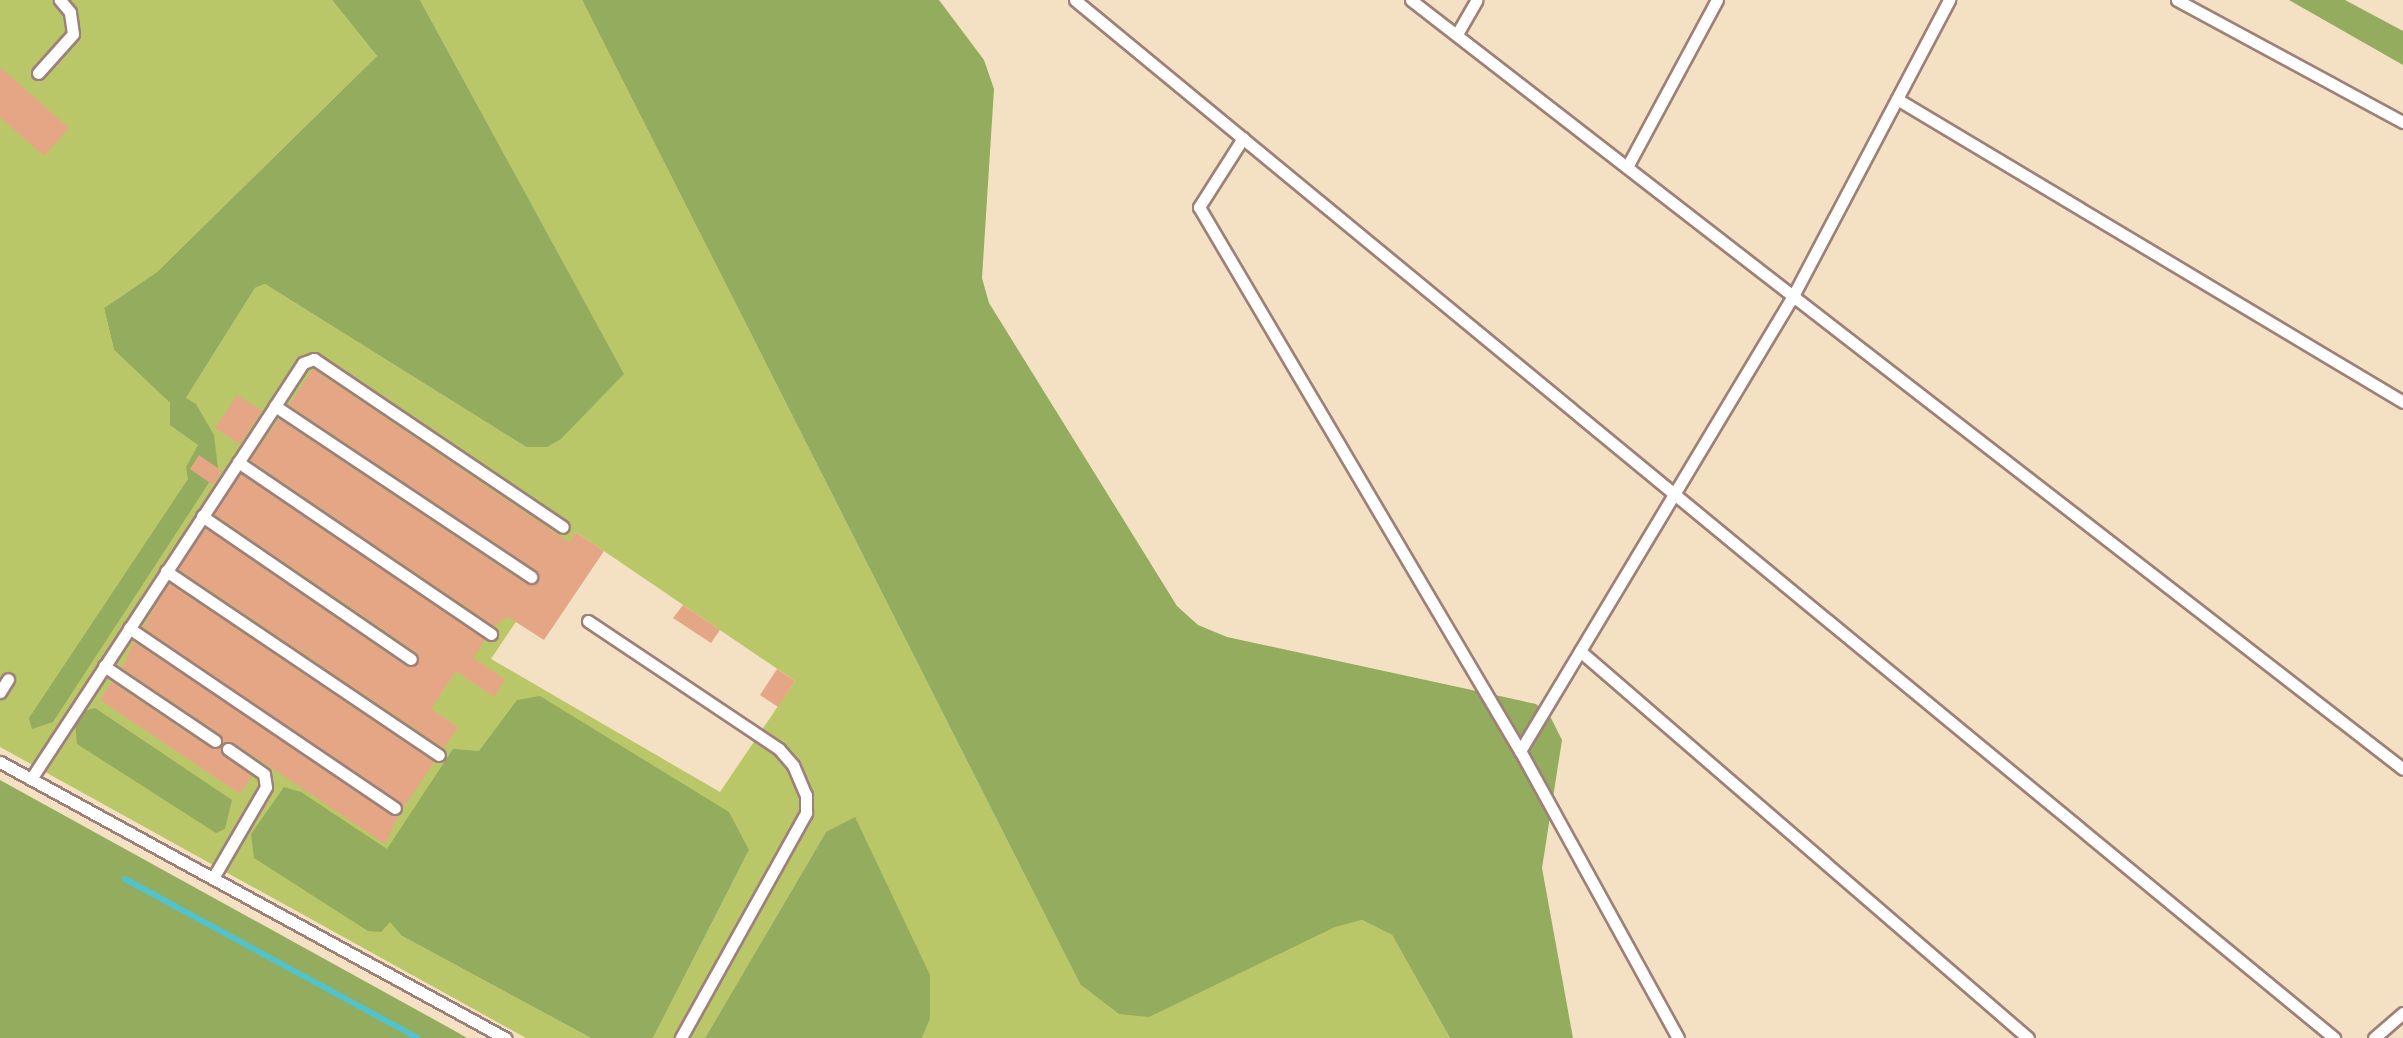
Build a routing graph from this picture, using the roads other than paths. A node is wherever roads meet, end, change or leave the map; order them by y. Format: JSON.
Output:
{"nodes":[{"id":1,"x":60,"y":0,"type":"edge"},
{"id":2,"x":1075,"y":0,"type":"edge"},
{"id":3,"x":1411,"y":0,"type":"edge"},
{"id":4,"x":1477,"y":0,"type":"edge"},
{"id":5,"x":1717,"y":0,"type":"edge"},
{"id":6,"x":1949,"y":0,"type":"edge"},
{"id":7,"x":2177,"y":0,"type":"edge"},
{"id":8,"x":1457,"y":34,"type":"junction"},
{"id":9,"x":38,"y":73,"type":"dead end"},
{"id":10,"x":1897,"y":99,"type":"junction"},
{"id":11,"x":2403,"y":122,"type":"edge"},
{"id":12,"x":1243,"y":138,"type":"junction"},
{"id":13,"x":1627,"y":167,"type":"junction"},
{"id":14,"x":1793,"y":296,"type":"junction"},
{"id":15,"x":2403,"y":402,"type":"edge"},
{"id":16,"x":275,"y":406,"type":"junction"},
{"id":17,"x":238,"y":462,"type":"junction"},
{"id":18,"x":1674,"y":494,"type":"junction"},
{"id":19,"x":202,"y":516,"type":"junction"},
{"id":20,"x":563,"y":527,"type":"dead end"},
{"id":21,"x":166,"y":571,"type":"junction"},
{"id":22,"x":531,"y":577,"type":"dead end"},
{"id":23,"x":588,"y":621,"type":"dead end"},
{"id":24,"x":129,"y":628,"type":"junction"},
{"id":25,"x":491,"y":634,"type":"dead end"},
{"id":26,"x":1580,"y":651,"type":"junction"},
{"id":27,"x":411,"y":659,"type":"dead end"},
{"id":28,"x":104,"y":666,"type":"junction"},
{"id":29,"x":8,"y":679,"type":"dead end"},
{"id":30,"x":0,"y":692,"type":"edge"},
{"id":31,"x":215,"y":741,"type":"dead end"},
{"id":32,"x":228,"y":749,"type":"dead end"},
{"id":33,"x":1520,"y":751,"type":"junction"},
{"id":34,"x":439,"y":755,"type":"dead end"},
{"id":35,"x":0,"y":762,"type":"edge"},
{"id":36,"x":2403,"y":769,"type":"edge"},
{"id":37,"x":31,"y":779,"type":"junction"},
{"id":38,"x":395,"y":808,"type":"dead end"},
{"id":39,"x":213,"y":878,"type":"junction"},
{"id":40,"x":2403,"y":1013,"type":"edge"},
{"id":41,"x":505,"y":1038,"type":"edge"},
{"id":42,"x":681,"y":1038,"type":"edge"},
{"id":43,"x":1678,"y":1038,"type":"edge"},
{"id":44,"x":2028,"y":1038,"type":"edge"},
{"id":45,"x":2334,"y":1038,"type":"edge"},
{"id":46,"x":2374,"y":1038,"type":"edge"}],
"edges":[{"from":1,"to":9,"type":"lane"},
{"from":2,"to":12,"type":"lane"},
{"from":3,"to":8,"type":"lane"},
{"from":4,"to":8,"type":"lane"},
{"from":5,"to":13,"type":"lane"},
{"from":6,"to":10,"type":"lane"},
{"from":7,"to":11,"type":"lane"},
{"from":8,"to":13,"type":"lane"},
{"from":10,"to":14,"type":"lane"},
{"from":10,"to":15,"type":"lane"},
{"from":12,"to":18,"type":"lane"},
{"from":12,"to":33,"type":"lane"},
{"from":13,"to":14,"type":"lane"},
{"from":14,"to":18,"type":"lane"},
{"from":14,"to":36,"type":"lane"},
{"from":16,"to":17,"type":"lane"},
{"from":16,"to":20,"type":"lane"},
{"from":16,"to":22,"type":"lane"},
{"from":17,"to":19,"type":"lane"},
{"from":17,"to":25,"type":"lane"},
{"from":18,"to":26,"type":"lane"},
{"from":18,"to":45,"type":"lane"},
{"from":19,"to":21,"type":"lane"},
{"from":19,"to":27,"type":"lane"},
{"from":21,"to":24,"type":"lane"},
{"from":21,"to":34,"type":"lane"},
{"from":23,"to":42,"type":"lane"},
{"from":24,"to":28,"type":"lane"},
{"from":24,"to":38,"type":"lane"},
{"from":26,"to":33,"type":"lane"},
{"from":26,"to":44,"type":"lane"},
{"from":28,"to":31,"type":"lane"},
{"from":28,"to":37,"type":"lane"},
{"from":29,"to":30,"type":"lane"},
{"from":32,"to":39,"type":"lane"},
{"from":33,"to":43,"type":"lane"},
{"from":35,"to":37,"type":"lane"},
{"from":37,"to":39,"type":"lane"},
{"from":39,"to":41,"type":"lane"},
{"from":40,"to":46,"type":"lane"}]}
